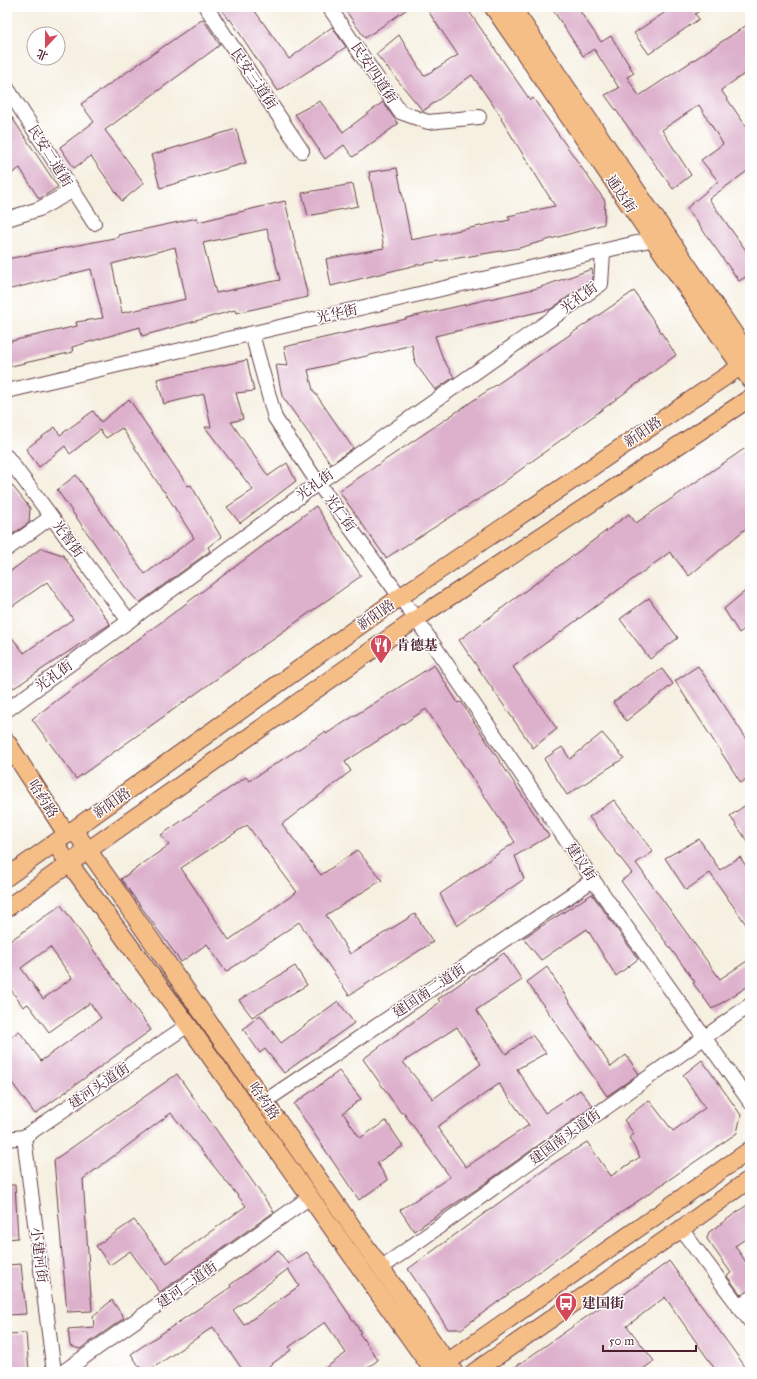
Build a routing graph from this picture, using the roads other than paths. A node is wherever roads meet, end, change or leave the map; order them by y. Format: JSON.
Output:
{"nodes":[{"id":1,"x":206,"y":7,"type":"edge"},
{"id":2,"x":329,"y":7,"type":"edge"},
{"id":3,"x":493,"y":7,"type":"edge"},
{"id":4,"x":512,"y":7,"type":"edge"},
{"id":5,"x":7,"y":88,"type":"edge"},
{"id":6,"x":479,"y":117,"type":"dead end"},
{"id":7,"x":302,"y":151,"type":"dead end"},
{"id":8,"x":72,"y":191,"type":"junction"},
{"id":9,"x":7,"y":219,"type":"edge"},
{"id":10,"x":94,"y":223,"type":"dead end"},
{"id":11,"x":660,"y":237,"type":"junction"},
{"id":12,"x":603,"y":252,"type":"junction"},
{"id":13,"x":252,"y":334,"type":"junction"},
{"id":14,"x":747,"y":361,"type":"edge"},
{"id":15,"x":750,"y":380,"type":"edge"},
{"id":16,"x":7,"y":391,"type":"edge"},
{"id":17,"x":750,"y":398,"type":"edge"},
{"id":18,"x":7,"y":457,"type":"edge"},
{"id":19,"x":318,"y":482,"type":"junction"},
{"id":20,"x":51,"y":517,"type":"junction"},
{"id":21,"x":7,"y":549,"type":"edge"},
{"id":22,"x":400,"y":597,"type":"junction"},
{"id":23,"x":416,"y":619,"type":"junction"},
{"id":24,"x":129,"y":621,"type":"junction"},
{"id":25,"x":7,"y":710,"type":"edge"},
{"id":26,"x":7,"y":742,"type":"edge"},
{"id":27,"x":65,"y":836,"type":"junction"},
{"id":28,"x":88,"y":850,"type":"junction"},
{"id":29,"x":70,"y":863,"type":"junction"},
{"id":30,"x":7,"y":877,"type":"edge"},
{"id":31,"x":593,"y":880,"type":"junction"},
{"id":32,"x":7,"y":908,"type":"edge"},
{"id":33,"x":750,"y":1006,"type":"edge"},
{"id":34,"x":188,"y":1025,"type":"junction"},
{"id":35,"x":704,"y":1037,"type":"junction"},
{"id":36,"x":264,"y":1102,"type":"junction"},
{"id":37,"x":750,"y":1102,"type":"edge"},
{"id":38,"x":24,"y":1137,"type":"junction"},
{"id":39,"x":7,"y":1139,"type":"edge"},
{"id":40,"x":750,"y":1150,"type":"edge"},
{"id":41,"x":750,"y":1179,"type":"edge"},
{"id":42,"x":310,"y":1197,"type":"junction"},
{"id":43,"x":681,"y":1229,"type":"junction"},
{"id":44,"x":381,"y":1268,"type":"junction"},
{"id":45,"x":744,"y":1303,"type":"edge"},
{"id":46,"x":750,"y":1321,"type":"edge"},
{"id":47,"x":440,"y":1370,"type":"edge"},
{"id":48,"x":54,"y":1372,"type":"edge"},
{"id":49,"x":63,"y":1372,"type":"edge"},
{"id":50,"x":474,"y":1372,"type":"edge"}],
"edges":[{"from":1,"to":7,"type":"street","name":"民安三道街"},
{"from":2,"to":6,"type":"street","name":"民安四道街"},
{"from":3,"to":11,"type":"main road","name":"通达街"},
{"from":4,"to":11,"type":"main road","name":"通达街"},
{"from":5,"to":8,"type":"street","name":"民安二道街"},
{"from":8,"to":9,"type":"street"},
{"from":8,"to":10,"type":"street","name":"民安二道街"},
{"from":11,"to":12,"type":"street","name":"光华街"},
{"from":11,"to":14,"type":"main road","name":"通达街"},
{"from":12,"to":13,"type":"street","name":"光华街"},
{"from":12,"to":19,"type":"street","name":"光礼街"},
{"from":13,"to":16,"type":"street","name":"光华街"},
{"from":13,"to":19,"type":"street","name":"光仁街"},
{"from":14,"to":15,"type":"main road","name":"通达街"},
{"from":14,"to":22,"type":"main road","name":"新阳路"},
{"from":17,"to":23,"type":"main road","name":"新阳路"},
{"from":18,"to":20,"type":"street","name":"光智街"},
{"from":19,"to":22,"type":"street","name":"光仁街"},
{"from":19,"to":24,"type":"street","name":"光礼街"},
{"from":20,"to":21,"type":"street"},
{"from":20,"to":24,"type":"street","name":"光智街"},
{"from":22,"to":23,"type":"street","name":"光仁街"},
{"from":22,"to":27,"type":"main road","name":"新阳路"},
{"from":23,"to":28,"type":"main road","name":"新阳路"},
{"from":23,"to":31,"type":"street","name":"建议街"},
{"from":24,"to":25,"type":"street","name":"光礼街"},
{"from":26,"to":27,"type":"main road","name":"哈药路"},
{"from":27,"to":28,"type":"main road","name":"哈药路"},
{"from":27,"to":29,"type":"main road","name":"哈药路"},
{"from":27,"to":30,"type":"main road","name":"新阳路"},
{"from":28,"to":29,"type":"main road","name":"新阳路"},
{"from":28,"to":36,"type":"main road","name":"哈药路"},
{"from":29,"to":32,"type":"main road","name":"新阳路"},
{"from":29,"to":34,"type":"main road","name":"哈药路"},
{"from":31,"to":35,"type":"street","name":"建议街"},
{"from":31,"to":36,"type":"street","name":"建国南二道街"},
{"from":33,"to":35,"type":"street","name":"建国南头道街"},
{"from":34,"to":38,"type":"street","name":"建河头道街"},
{"from":34,"to":42,"type":"main road","name":"哈药路"},
{"from":35,"to":37,"type":"street","name":"建议街"},
{"from":35,"to":44,"type":"street","name":"建国南头道街"},
{"from":36,"to":44,"type":"main road","name":"哈药路"},
{"from":38,"to":39,"type":"street","name":"建河头道街"},
{"from":38,"to":48,"type":"street","name":"小建河街"},
{"from":40,"to":47,"type":"main road"},
{"from":41,"to":43,"type":"main road"},
{"from":42,"to":47,"type":"main road","name":"哈药路"},
{"from":42,"to":49,"type":"street","name":"建河二道街"},
{"from":43,"to":45,"type":"street"},
{"from":43,"to":50,"type":"main road"},
{"from":44,"to":47,"type":"main road","name":"哈药路"},
{"from":45,"to":46,"type":"street"}]}
